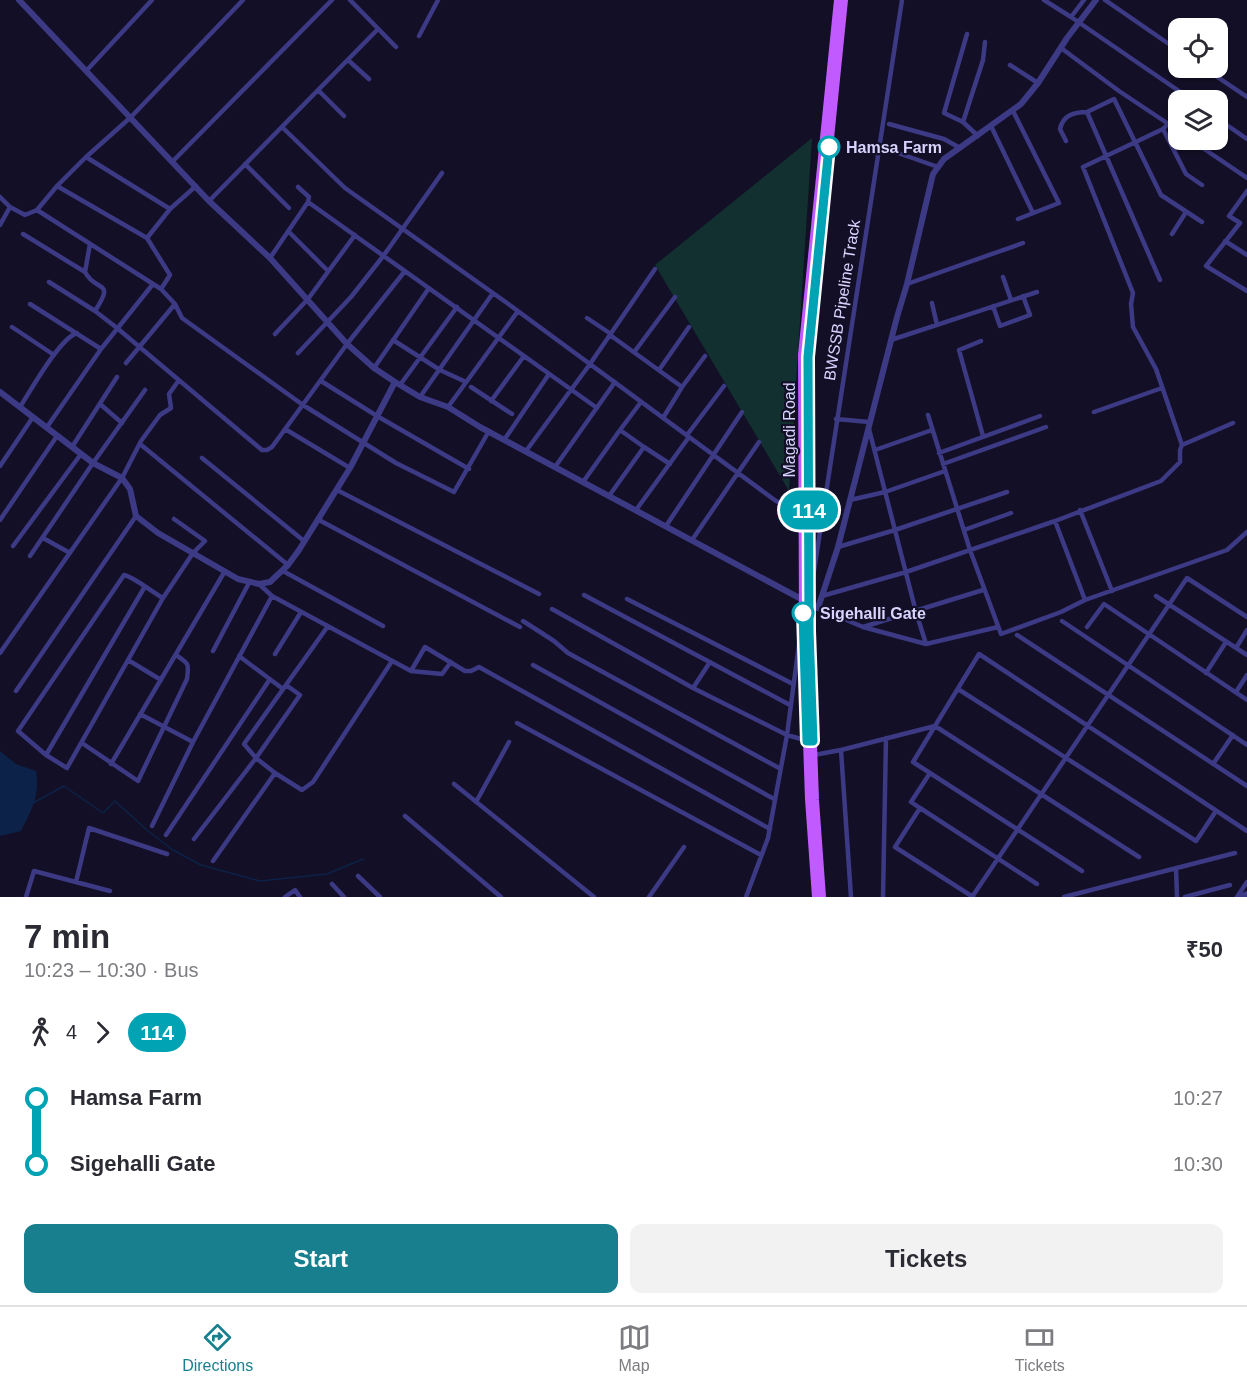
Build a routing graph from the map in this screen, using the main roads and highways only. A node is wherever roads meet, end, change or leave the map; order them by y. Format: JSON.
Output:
{"nodes":[{"id":1,"x":838,"y":0,"type":"edge"},
{"id":2,"x":844,"y":0,"type":"edge"},
{"id":3,"x":806,"y":603,"type":"junction"},
{"id":4,"x":810,"y":741,"type":"junction"},
{"id":5,"x":811,"y":755,"type":"junction"},
{"id":6,"x":816,"y":897,"type":"edge"},
{"id":7,"x":822,"y":897,"type":"edge"}],
"edges":[{"from":1,"to":3,"type":"main road","name":"Magadi Road"},
{"from":2,"to":3,"type":"main road","name":"Magadi Road"},
{"from":3,"to":4,"type":"main road","name":"Magadi Road"},
{"from":3,"to":4,"type":"main road","name":"Magadi Road"},
{"from":4,"to":5,"type":"main road","name":"Magadi Road"},
{"from":5,"to":6,"type":"main road","name":"Magadi Road"},
{"from":5,"to":7,"type":"main road","name":"Magadi Road"}]}
